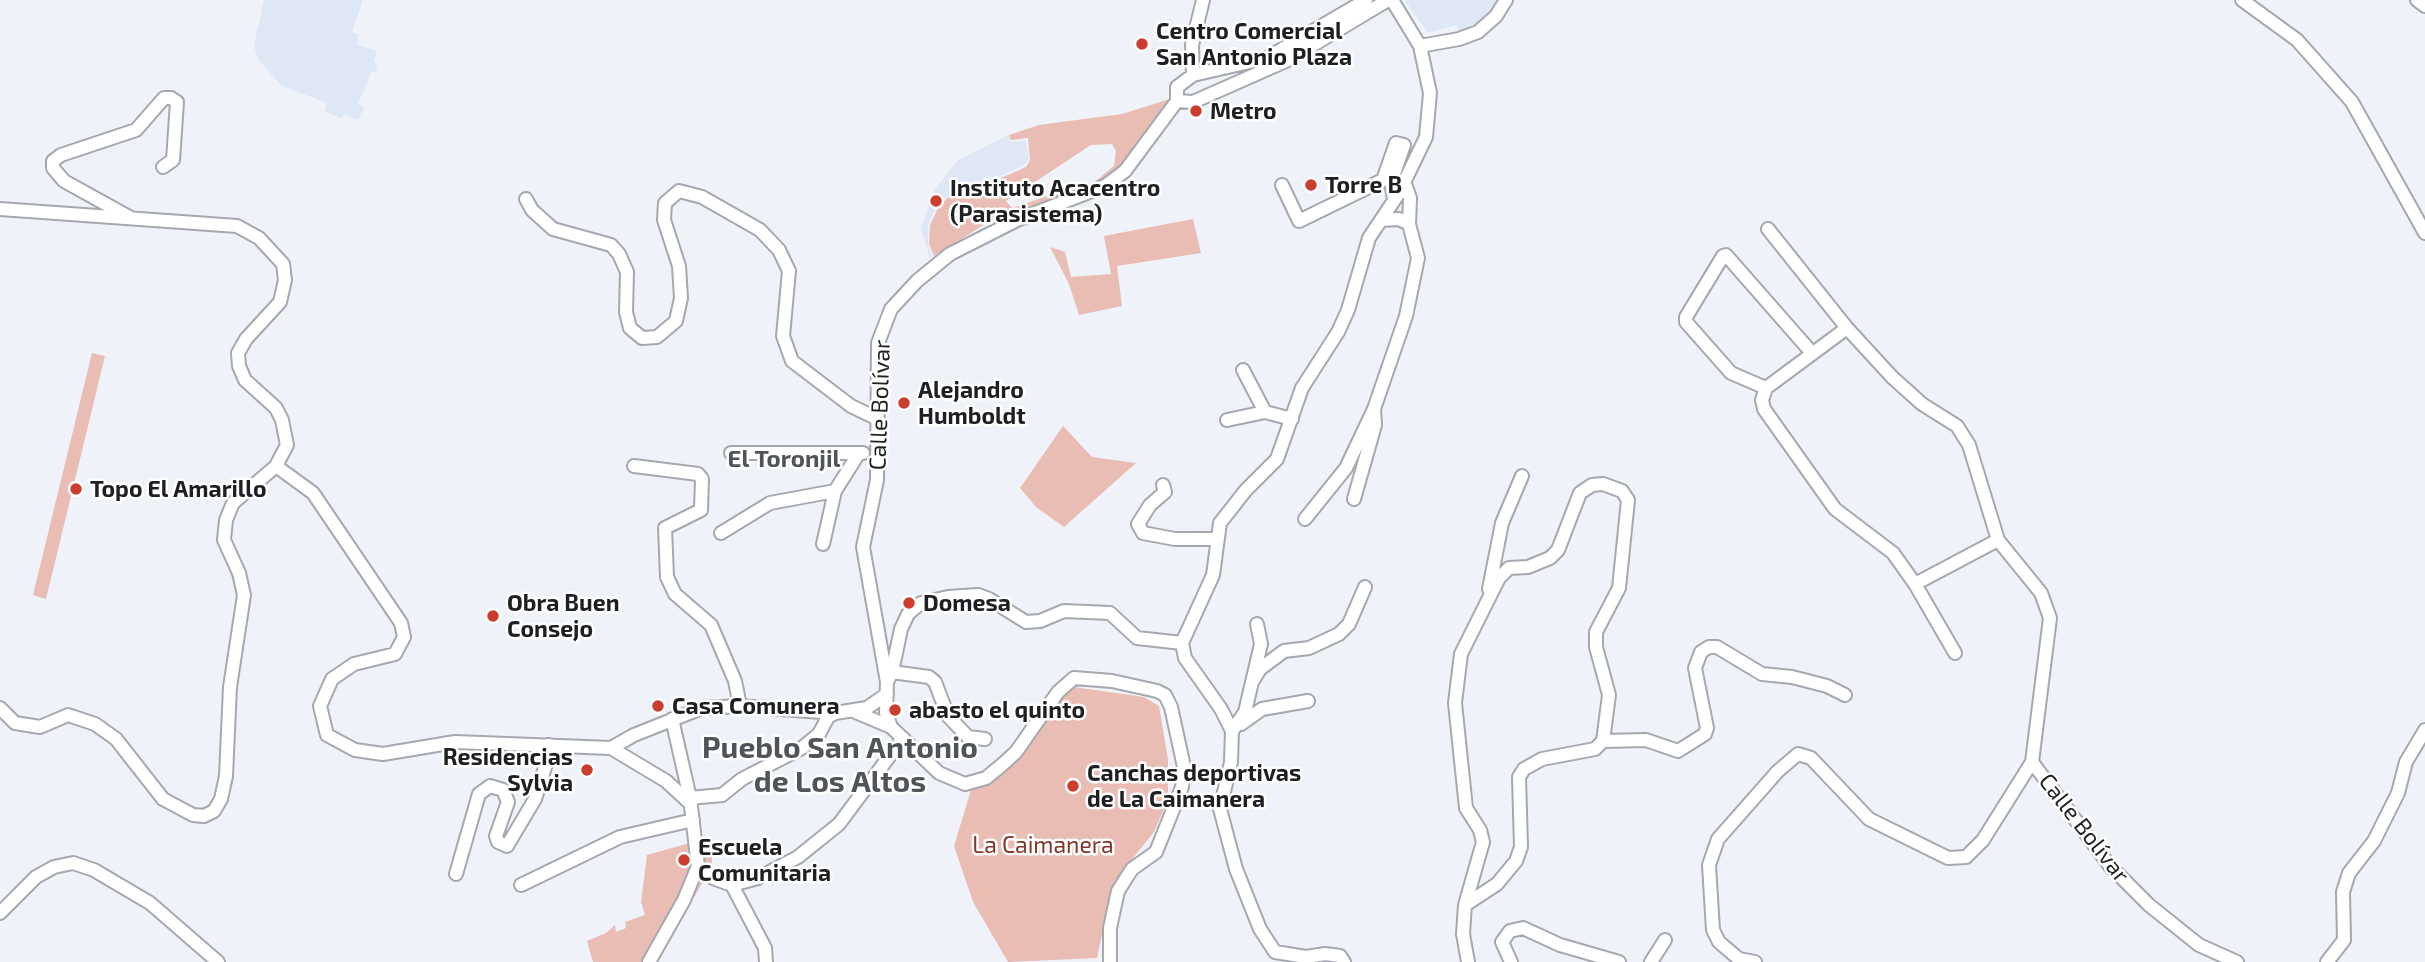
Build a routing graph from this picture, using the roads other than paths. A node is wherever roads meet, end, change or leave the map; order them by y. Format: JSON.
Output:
{"nodes":[{"id":1,"x":1202,"y":0,"type":"edge"},
{"id":2,"x":1366,"y":0,"type":"edge"},
{"id":3,"x":1390,"y":0,"type":"edge"},
{"id":4,"x":1506,"y":0,"type":"edge"},
{"id":5,"x":2242,"y":0,"type":"edge"},
{"id":6,"x":2417,"y":0,"type":"edge"},
{"id":7,"x":2425,"y":6,"type":"edge"},
{"id":8,"x":1420,"y":46,"type":"junction"},
{"id":9,"x":1190,"y":77,"type":"junction"},
{"id":10,"x":1199,"y":98,"type":"junction"},
{"id":11,"x":1177,"y":102,"type":"junction"},
{"id":12,"x":163,"y":167,"type":"dead end"},
{"id":13,"x":1404,"y":181,"type":"junction"},
{"id":14,"x":1282,"y":185,"type":"dead end"},
{"id":15,"x":526,"y":199,"type":"dead end"},
{"id":16,"x":1394,"y":199,"type":"junction"},
{"id":17,"x":0,"y":209,"type":"edge"},
{"id":18,"x":1381,"y":220,"type":"junction"},
{"id":19,"x":137,"y":221,"type":"junction"},
{"id":20,"x":1409,"y":224,"type":"junction"},
{"id":21,"x":1768,"y":229,"type":"dead end"},
{"id":22,"x":2425,"y":233,"type":"edge"},
{"id":23,"x":1847,"y":328,"type":"junction"},
{"id":24,"x":1812,"y":354,"type":"junction"},
{"id":25,"x":1242,"y":370,"type":"dead end"},
{"id":26,"x":1766,"y":388,"type":"junction"},
{"id":27,"x":1374,"y":409,"type":"junction"},
{"id":28,"x":1265,"y":412,"type":"junction"},
{"id":29,"x":878,"y":418,"type":"junction"},
{"id":30,"x":1292,"y":419,"type":"junction"},
{"id":31,"x":1227,"y":420,"type":"dead end"},
{"id":32,"x":878,"y":452,"type":"junction"},
{"id":33,"x":731,"y":453,"type":"dead end"},
{"id":34,"x":859,"y":453,"type":"junction"},
{"id":35,"x":276,"y":466,"type":"junction"},
{"id":36,"x":634,"y":466,"type":"dead end"},
{"id":37,"x":1522,"y":476,"type":"dead end"},
{"id":38,"x":1163,"y":485,"type":"dead end"},
{"id":39,"x":835,"y":491,"type":"junction"},
{"id":40,"x":1354,"y":499,"type":"dead end"},
{"id":41,"x":1305,"y":519,"type":"dead end"},
{"id":42,"x":721,"y":533,"type":"dead end"},
{"id":43,"x":1216,"y":539,"type":"junction"},
{"id":44,"x":1998,"y":540,"type":"junction"},
{"id":45,"x":823,"y":544,"type":"dead end"},
{"id":46,"x":1915,"y":584,"type":"junction"},
{"id":47,"x":1365,"y":587,"type":"dead end"},
{"id":48,"x":1488,"y":596,"type":"junction"},
{"id":49,"x":1257,"y":624,"type":"dead end"},
{"id":50,"x":1182,"y":643,"type":"junction"},
{"id":51,"x":1955,"y":653,"type":"dead end"},
{"id":52,"x":1252,"y":682,"type":"junction"},
{"id":53,"x":889,"y":683,"type":"junction"},
{"id":54,"x":1845,"y":695,"type":"dead end"},
{"id":55,"x":1308,"y":702,"type":"dead end"},
{"id":56,"x":740,"y":706,"type":"junction"},
{"id":57,"x":0,"y":708,"type":"edge"},
{"id":58,"x":853,"y":711,"type":"junction"},
{"id":59,"x":835,"y":713,"type":"junction"},
{"id":60,"x":672,"y":719,"type":"junction"},
{"id":61,"x":891,"y":727,"type":"junction"},
{"id":62,"x":1235,"y":729,"type":"junction"},
{"id":63,"x":2425,"y":730,"type":"edge"},
{"id":64,"x":903,"y":738,"type":"junction"},
{"id":65,"x":985,"y":739,"type":"dead end"},
{"id":66,"x":1603,"y":741,"type":"junction"},
{"id":67,"x":548,"y":745,"type":"junction"},
{"id":68,"x":611,"y":748,"type":"junction"},
{"id":69,"x":2032,"y":762,"type":"junction"},
{"id":70,"x":691,"y":801,"type":"junction"},
{"id":71,"x":693,"y":820,"type":"junction"},
{"id":72,"x":698,"y":866,"type":"junction"},
{"id":73,"x":456,"y":874,"type":"dead end"},
{"id":74,"x":521,"y":885,"type":"dead end"},
{"id":75,"x":732,"y":885,"type":"junction"},
{"id":76,"x":1465,"y":905,"type":"junction"},
{"id":77,"x":0,"y":913,"type":"edge"},
{"id":78,"x":1665,"y":940,"type":"dead end"},
{"id":79,"x":218,"y":962,"type":"edge"},
{"id":80,"x":649,"y":962,"type":"edge"},
{"id":81,"x":766,"y":962,"type":"edge"},
{"id":82,"x":1110,"y":962,"type":"edge"},
{"id":83,"x":1344,"y":962,"type":"edge"},
{"id":84,"x":1468,"y":962,"type":"edge"},
{"id":85,"x":1511,"y":962,"type":"edge"},
{"id":86,"x":1619,"y":962,"type":"edge"},
{"id":87,"x":1651,"y":962,"type":"edge"},
{"id":88,"x":1755,"y":962,"type":"edge"},
{"id":89,"x":2237,"y":962,"type":"edge"},
{"id":90,"x":2327,"y":962,"type":"edge"}],
"edges":[{"from":1,"to":9,"type":"street"},
{"from":2,"to":9,"type":"street"},
{"from":3,"to":8,"type":"street"},
{"from":3,"to":10,"type":"street"},
{"from":4,"to":8,"type":"street"},
{"from":5,"to":22,"type":"street"},
{"from":6,"to":7,"type":"street"},
{"from":8,"to":13,"type":"street"},
{"from":9,"to":10,"type":"street"},
{"from":9,"to":11,"type":"street"},
{"from":10,"to":11,"type":"street"},
{"from":11,"to":29,"type":"street","name":"Calle Bolívar"},
{"from":12,"to":19,"type":"street"},
{"from":13,"to":16,"type":"street"},
{"from":13,"to":20,"type":"street"},
{"from":14,"to":16,"type":"street"},
{"from":15,"to":29,"type":"street"},
{"from":16,"to":18,"type":"street"},
{"from":17,"to":19,"type":"street"},
{"from":18,"to":20,"type":"street"},
{"from":18,"to":30,"type":"street"},
{"from":19,"to":35,"type":"street"},
{"from":20,"to":27,"type":"street"},
{"from":21,"to":23,"type":"street"},
{"from":23,"to":24,"type":"street"},
{"from":23,"to":44,"type":"street"},
{"from":24,"to":26,"type":"street"},
{"from":24,"to":26,"type":"street"},
{"from":25,"to":28,"type":"street"},
{"from":26,"to":46,"type":"street"},
{"from":27,"to":40,"type":"street"},
{"from":27,"to":41,"type":"street"},
{"from":28,"to":30,"type":"street"},
{"from":28,"to":31,"type":"street"},
{"from":29,"to":32,"type":"street","name":"Calle Bolívar"},
{"from":30,"to":43,"type":"street"},
{"from":32,"to":34,"type":"street"},
{"from":32,"to":53,"type":"street","name":"Calle Bolívar"},
{"from":33,"to":34,"type":"street"},
{"from":34,"to":39,"type":"street"},
{"from":35,"to":57,"type":"street"},
{"from":35,"to":67,"type":"street"},
{"from":36,"to":56,"type":"street"},
{"from":37,"to":48,"type":"street"},
{"from":38,"to":43,"type":"street"},
{"from":39,"to":42,"type":"street"},
{"from":39,"to":45,"type":"street"},
{"from":43,"to":50,"type":"street"},
{"from":44,"to":46,"type":"street"},
{"from":44,"to":69,"type":"street"},
{"from":46,"to":51,"type":"street"},
{"from":47,"to":52,"type":"street"},
{"from":48,"to":66,"type":"street"},
{"from":48,"to":76,"type":"street"},
{"from":49,"to":52,"type":"street"},
{"from":50,"to":53,"type":"street"},
{"from":50,"to":62,"type":"street"},
{"from":52,"to":62,"type":"street"},
{"from":53,"to":58,"type":"street"},
{"from":53,"to":61,"type":"street","name":"Calle Bolívar"},
{"from":53,"to":65,"type":"street"},
{"from":54,"to":66,"type":"street"},
{"from":55,"to":62,"type":"street"},
{"from":56,"to":59,"type":"street"},
{"from":56,"to":60,"type":"street"},
{"from":58,"to":59,"type":"street"},
{"from":58,"to":61,"type":"street"},
{"from":59,"to":70,"type":"street"},
{"from":60,"to":68,"type":"street"},
{"from":60,"to":70,"type":"street"},
{"from":61,"to":64,"type":"street"},
{"from":62,"to":83,"type":"street"},
{"from":63,"to":90,"type":"street"},
{"from":64,"to":75,"type":"street"},
{"from":64,"to":82,"type":"street"},
{"from":66,"to":76,"type":"street"},
{"from":67,"to":68,"type":"street"},
{"from":67,"to":73,"type":"street"},
{"from":68,"to":70,"type":"street"},
{"from":69,"to":88,"type":"street","name":"Calle Bolívar"},
{"from":69,"to":89,"type":"street","name":"Calle Bolívar"},
{"from":70,"to":71,"type":"street"},
{"from":71,"to":72,"type":"street"},
{"from":71,"to":74,"type":"street"},
{"from":72,"to":75,"type":"street"},
{"from":72,"to":80,"type":"street"},
{"from":75,"to":81,"type":"street"},
{"from":76,"to":84,"type":"street"},
{"from":77,"to":79,"type":"street"},
{"from":78,"to":87,"type":"street"},
{"from":85,"to":86,"type":"street"}]}
